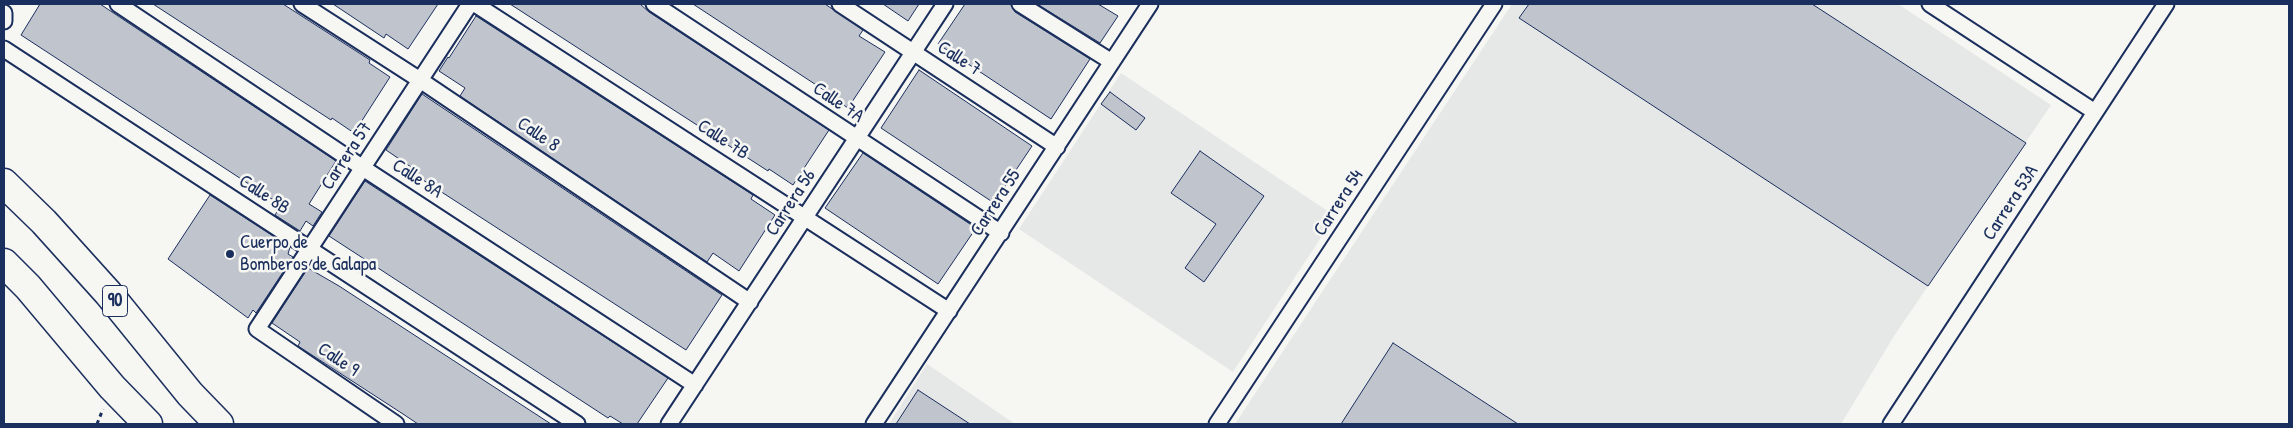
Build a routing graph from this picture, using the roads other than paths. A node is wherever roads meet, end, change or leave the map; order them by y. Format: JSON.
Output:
{"nodes":[{"id":1,"x":118,"y":4,"type":"edge"},
{"id":2,"x":302,"y":4,"type":"edge"},
{"id":3,"x":470,"y":4,"type":"edge"},
{"id":4,"x":475,"y":4,"type":"edge"},
{"id":5,"x":654,"y":4,"type":"edge"},
{"id":6,"x":840,"y":4,"type":"edge"},
{"id":7,"x":945,"y":4,"type":"edge"},
{"id":8,"x":1020,"y":4,"type":"edge"},
{"id":9,"x":1150,"y":4,"type":"edge"},
{"id":10,"x":1494,"y":4,"type":"edge"},
{"id":11,"x":1930,"y":4,"type":"edge"},
{"id":12,"x":2166,"y":4,"type":"edge"},
{"id":13,"x":4,"y":12,"type":"edge"},
{"id":14,"x":4,"y":21,"type":"edge"},
{"id":15,"x":4,"y":49,"type":"edge"},
{"id":16,"x":913,"y":53,"type":"junction"},
{"id":17,"x":1112,"y":62,"type":"junction"},
{"id":18,"x":420,"y":80,"type":"junction"},
{"id":19,"x":2095,"y":112,"type":"junction"},
{"id":20,"x":856,"y":139,"type":"junction"},
{"id":21,"x":1056,"y":147,"type":"junction"},
{"id":22,"x":363,"y":168,"type":"junction"},
{"id":23,"x":4,"y":170,"type":"edge"},
{"id":24,"x":4,"y":183,"type":"edge"},
{"id":25,"x":805,"y":217,"type":"junction"},
{"id":26,"x":44,"y":222,"type":"junction"},
{"id":27,"x":1001,"y":233,"type":"junction"},
{"id":28,"x":309,"y":249,"type":"junction"},
{"id":29,"x":4,"y":263,"type":"edge"},
{"id":30,"x":750,"y":302,"type":"junction"},
{"id":31,"x":949,"y":311,"type":"junction"},
{"id":32,"x":257,"y":330,"type":"joint"},
{"id":33,"x":696,"y":384,"type":"junction"},
{"id":34,"x":148,"y":424,"type":"edge"},
{"id":35,"x":219,"y":424,"type":"edge"},
{"id":36,"x":396,"y":424,"type":"edge"},
{"id":37,"x":577,"y":424,"type":"edge"},
{"id":38,"x":670,"y":424,"type":"edge"},
{"id":39,"x":874,"y":424,"type":"edge"},
{"id":40,"x":1217,"y":424,"type":"edge"},
{"id":41,"x":1890,"y":424,"type":"edge"}],
"edges":[{"from":1,"to":22,"type":"street","name":"Calle 8A"},
{"from":2,"to":18,"type":"street","name":"Calle 8"},
{"from":3,"to":18,"type":"street","name":"Carrera 57"},
{"from":4,"to":25,"type":"street","name":"Calle 7B"},
{"from":5,"to":20,"type":"street","name":"Calle 7A"},
{"from":6,"to":16,"type":"street","name":"Calle 7"},
{"from":7,"to":16,"type":"street","name":"Carrera 56"},
{"from":8,"to":17,"type":"street"},
{"from":9,"to":17,"type":"street","name":"Carrera 55"},
{"from":10,"to":40,"type":"street","name":"Carrera 54"},
{"from":11,"to":19,"type":"street"},
{"from":12,"to":19,"type":"street","name":"Carrera 53A"},
{"from":13,"to":14,"type":"street"},
{"from":15,"to":28,"type":"street","name":"Calle 8B"},
{"from":16,"to":20,"type":"street","name":"Carrera 56"},
{"from":16,"to":21,"type":"street","name":"Calle 7"},
{"from":17,"to":21,"type":"street","name":"Carrera 55"},
{"from":18,"to":22,"type":"street","name":"Carrera 57"},
{"from":18,"to":30,"type":"street","name":"Calle 8"},
{"from":19,"to":41,"type":"street","name":"Carrera 53A"},
{"from":20,"to":25,"type":"street","name":"Carrera 56"},
{"from":20,"to":27,"type":"street","name":"Calle 7A"},
{"from":21,"to":27,"type":"street","name":"Carrera 55"},
{"from":22,"to":28,"type":"street","name":"Carrera 57"},
{"from":22,"to":33,"type":"street","name":"Calle 8A"},
{"from":23,"to":26,"type":"highway"},
{"from":24,"to":26,"type":"highway","number":"90"},
{"from":25,"to":30,"type":"street","name":"Carrera 56"},
{"from":25,"to":31,"type":"street","name":"Calle 7B"},
{"from":26,"to":35,"type":"highway","number":"90"},
{"from":27,"to":31,"type":"street","name":"Carrera 55"},
{"from":28,"to":32,"type":"street","name":"Carrera 57"},
{"from":28,"to":37,"type":"street","name":"Calle 8B"},
{"from":29,"to":34,"type":"highway"},
{"from":30,"to":33,"type":"street","name":"Carrera 56"},
{"from":31,"to":39,"type":"street","name":"Carrera 55"},
{"from":32,"to":36,"type":"street","name":"Calle 9"},
{"from":33,"to":38,"type":"street","name":"Carrera 56"}]}
